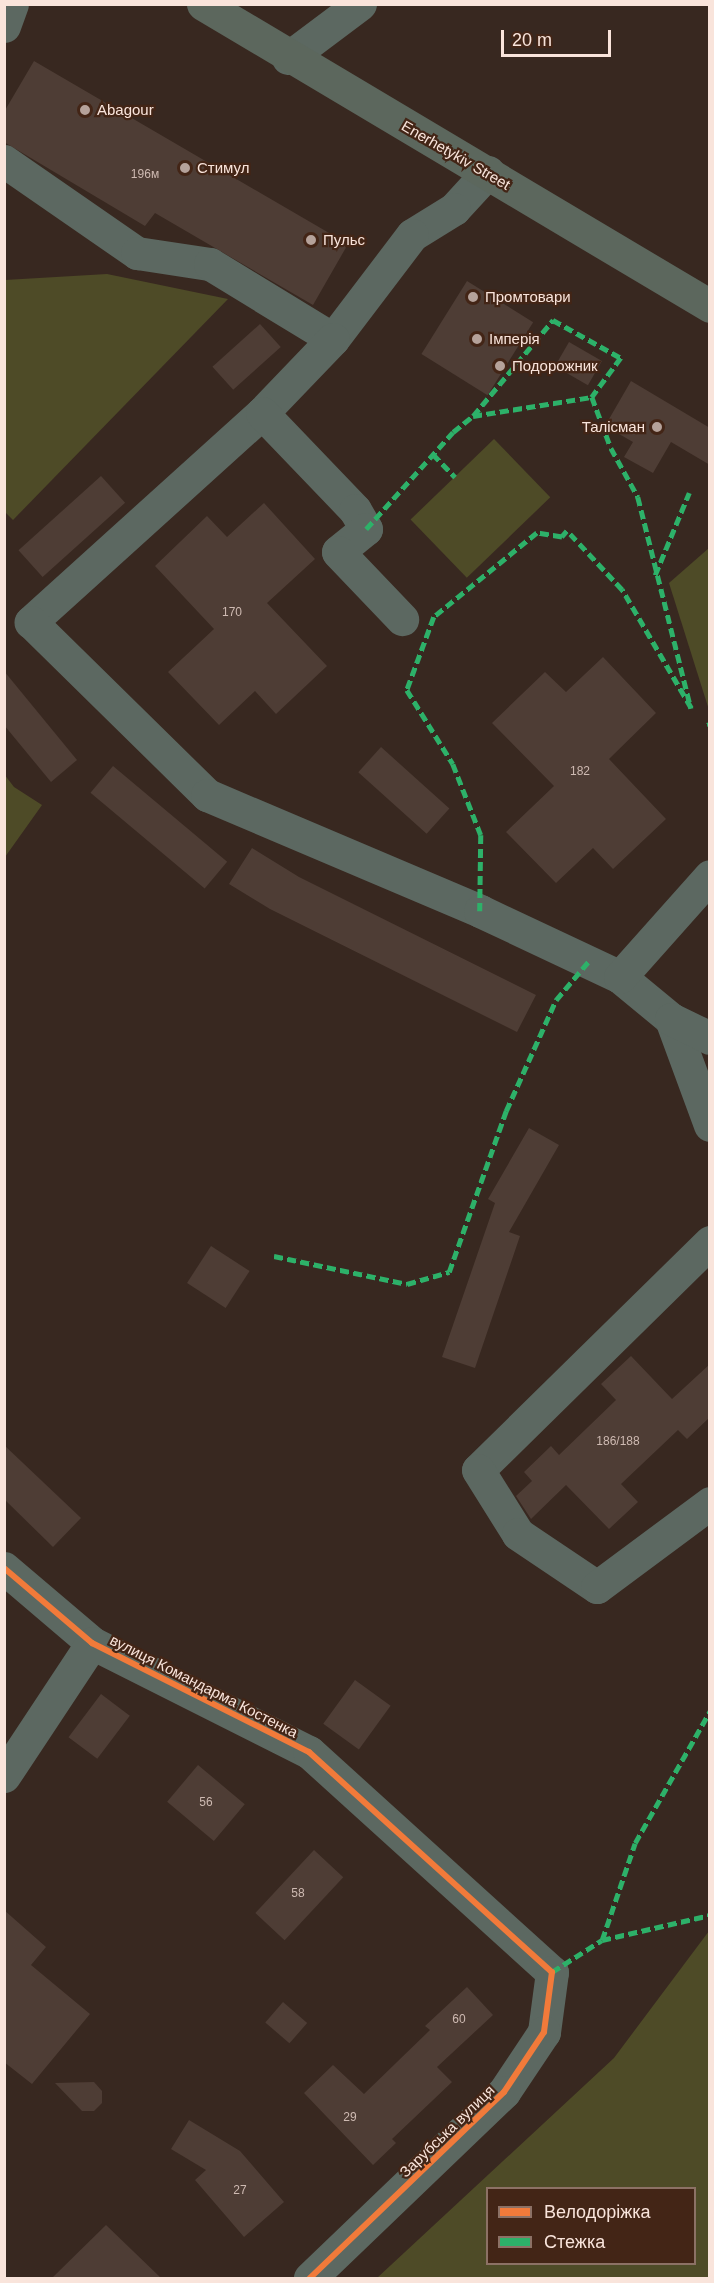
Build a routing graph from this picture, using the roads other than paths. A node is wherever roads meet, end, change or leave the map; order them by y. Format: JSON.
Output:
{"nodes":[{"id":1,"x":12,"y":4,"type":"edge"},
{"id":2,"x":203,"y":4,"type":"edge"},
{"id":3,"x":360,"y":4,"type":"edge"},
{"id":4,"x":4,"y":26,"type":"edge"},
{"id":5,"x":288,"y":58,"type":"junction"},
{"id":6,"x":4,"y":161,"type":"edge"},
{"id":7,"x":488,"y":172,"type":"junction"},
{"id":8,"x":710,"y":306,"type":"edge"},
{"id":9,"x":333,"y":339,"type":"junction"},
{"id":10,"x":262,"y":413,"type":"junction"},
{"id":11,"x":402,"y":619,"type":"dead end"},
{"id":12,"x":18,"y":626,"type":"edge"},
{"id":13,"x":710,"y":876,"type":"edge"},
{"id":14,"x":620,"y":977,"type":"junction"},
{"id":15,"x":671,"y":1019,"type":"junction"},
{"id":16,"x":710,"y":1038,"type":"edge"},
{"id":17,"x":710,"y":1125,"type":"edge"},
{"id":18,"x":710,"y":1242,"type":"edge"},
{"id":19,"x":710,"y":1503,"type":"edge"},
{"id":20,"x":4,"y":1568,"type":"edge"},
{"id":21,"x":93,"y":1643,"type":"junction"},
{"id":22,"x":4,"y":1776,"type":"edge"},
{"id":23,"x":552,"y":1972,"type":"joint"},
{"id":24,"x":310,"y":2278,"type":"edge"}],
"edges":[{"from":1,"to":4,"type":"street"},
{"from":2,"to":5,"type":"main road","name":"Enerhetykiv Street"},
{"from":3,"to":5,"type":"street"},
{"from":5,"to":7,"type":"main road","name":"Enerhetykiv Street"},
{"from":6,"to":9,"type":"street"},
{"from":7,"to":8,"type":"main road","name":"Enerhetykiv Street"},
{"from":7,"to":9,"type":"street"},
{"from":9,"to":10,"type":"street"},
{"from":10,"to":11,"type":"street"},
{"from":10,"to":12,"type":"street"},
{"from":12,"to":14,"type":"street"},
{"from":13,"to":14,"type":"street"},
{"from":14,"to":15,"type":"street"},
{"from":15,"to":16,"type":"street"},
{"from":15,"to":17,"type":"street"},
{"from":18,"to":19,"type":"street"},
{"from":20,"to":21,"type":"street","name":"вулиця Командарма Костенка"},
{"from":21,"to":22,"type":"street"},
{"from":21,"to":23,"type":"street","name":"вулиця Командарма Костенка"},
{"from":23,"to":24,"type":"street","name":"Зарубська вулиця"}]}
